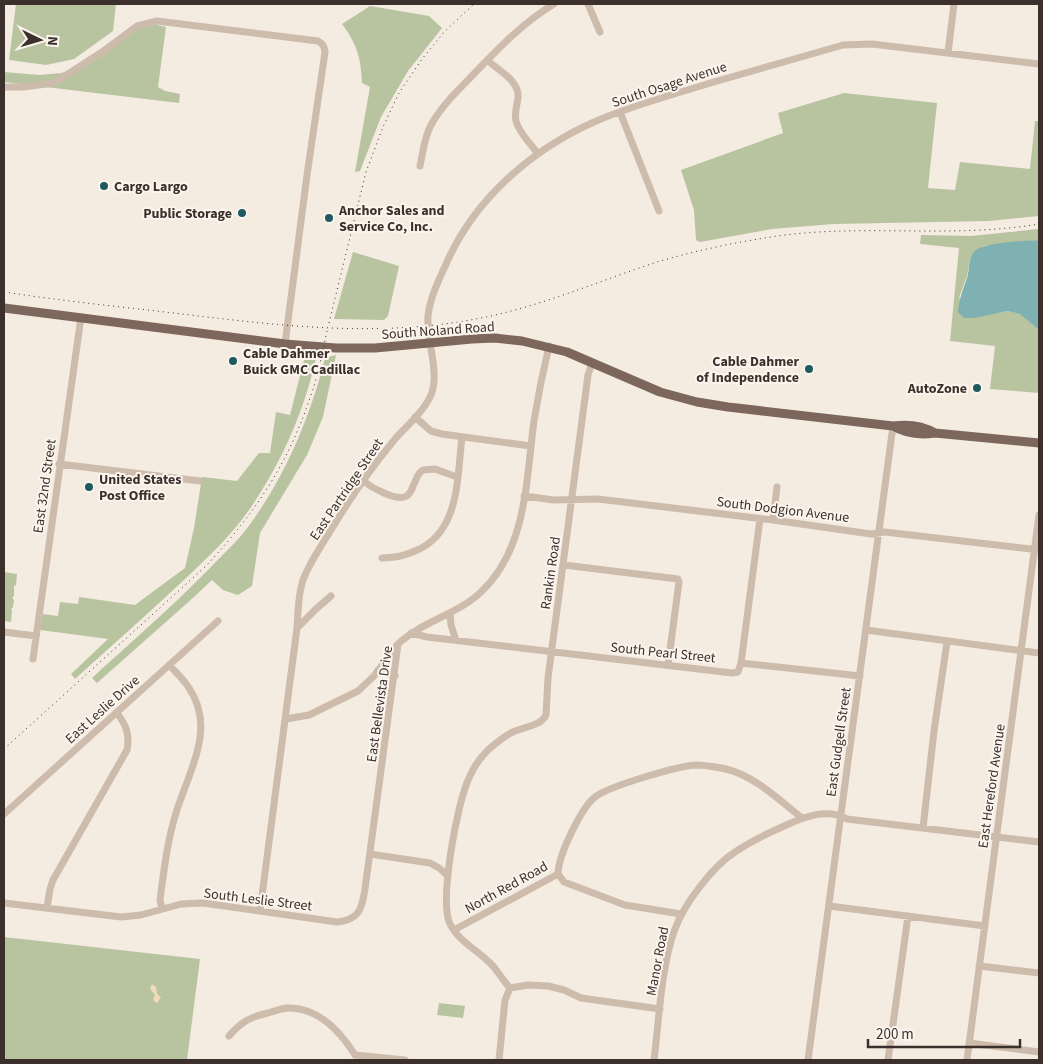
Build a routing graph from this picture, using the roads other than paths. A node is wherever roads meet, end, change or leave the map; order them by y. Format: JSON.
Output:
{"nodes":[{"id":1,"x":554,"y":4,"type":"edge"},
{"id":2,"x":588,"y":4,"type":"edge"},
{"id":3,"x":954,"y":4,"type":"edge"},
{"id":4,"x":600,"y":32,"type":"dead end"},
{"id":5,"x":948,"y":53,"type":"junction"},
{"id":6,"x":487,"y":60,"type":"junction"},
{"id":7,"x":1039,"y":64,"type":"edge"},
{"id":8,"x":4,"y":87,"type":"edge"},
{"id":9,"x":620,"y":112,"type":"junction"},
{"id":10,"x":538,"y":154,"type":"junction"},
{"id":11,"x":420,"y":166,"type":"dead end"},
{"id":12,"x":659,"y":211,"type":"dead end"},
{"id":13,"x":4,"y":308,"type":"edge"},
{"id":14,"x":81,"y":317,"type":"junction"},
{"id":15,"x":430,"y":343,"type":"junction"},
{"id":16,"x":285,"y":344,"type":"junction"},
{"id":17,"x":549,"y":346,"type":"junction"},
{"id":18,"x":592,"y":363,"type":"junction"},
{"id":19,"x":415,"y":417,"type":"junction"},
{"id":20,"x":893,"y":426,"type":"junction"},
{"id":21,"x":462,"y":437,"type":"junction"},
{"id":22,"x":1039,"y":443,"type":"edge"},
{"id":23,"x":531,"y":446,"type":"junction"},
{"id":24,"x":60,"y":464,"type":"junction"},
{"id":25,"x":457,"y":477,"type":"junction"},
{"id":26,"x":200,"y":481,"type":"dead end"},
{"id":27,"x":362,"y":481,"type":"junction"},
{"id":28,"x":777,"y":487,"type":"dead end"},
{"id":29,"x":524,"y":496,"type":"junction"},
{"id":30,"x":572,"y":500,"type":"junction"},
{"id":31,"x":1039,"y":515,"type":"edge"},
{"id":32,"x":760,"y":519,"type":"junction"},
{"id":33,"x":773,"y":520,"type":"junction"},
{"id":34,"x":880,"y":533,"type":"junction"},
{"id":35,"x":1037,"y":550,"type":"edge"},
{"id":36,"x":382,"y":558,"type":"dead end"},
{"id":37,"x":564,"y":564,"type":"junction"},
{"id":38,"x":331,"y":596,"type":"dead end"},
{"id":39,"x":450,"y":613,"type":"junction"},
{"id":40,"x":218,"y":621,"type":"dead end"},
{"id":41,"x":297,"y":628,"type":"junction"},
{"id":42,"x":866,"y":630,"type":"junction"},
{"id":43,"x":4,"y":632,"type":"edge"},
{"id":44,"x":411,"y":633,"type":"junction"},
{"id":45,"x":36,"y":636,"type":"junction"},
{"id":46,"x":456,"y":640,"type":"junction"},
{"id":47,"x":947,"y":642,"type":"junction"},
{"id":48,"x":398,"y":644,"type":"junction"},
{"id":49,"x":1022,"y":650,"type":"junction"},
{"id":50,"x":551,"y":652,"type":"junction"},
{"id":51,"x":1039,"y":653,"type":"edge"},
{"id":52,"x":33,"y":659,"type":"dead end"},
{"id":53,"x":741,"y":663,"type":"junction"},
{"id":54,"x":169,"y":665,"type":"junction"},
{"id":55,"x":668,"y":665,"type":"junction"},
{"id":56,"x":378,"y":670,"type":"junction"},
{"id":57,"x":395,"y":676,"type":"junction"},
{"id":58,"x":860,"y":676,"type":"junction"},
{"id":59,"x":117,"y":712,"type":"junction"},
{"id":60,"x":286,"y":719,"type":"junction"},
{"id":61,"x":4,"y":814,"type":"edge"},
{"id":62,"x":841,"y":815,"type":"junction"},
{"id":63,"x":802,"y":818,"type":"junction"},
{"id":64,"x":923,"y":828,"type":"junction"},
{"id":65,"x":997,"y":837,"type":"junction"},
{"id":66,"x":1039,"y":842,"type":"edge"},
{"id":67,"x":370,"y":854,"type":"junction"},
{"id":68,"x":558,"y":874,"type":"junction"},
{"id":69,"x":448,"y":876,"type":"junction"},
{"id":70,"x":4,"y":903,"type":"edge"},
{"id":71,"x":829,"y":906,"type":"junction"},
{"id":72,"x":47,"y":908,"type":"junction"},
{"id":73,"x":162,"y":909,"type":"junction"},
{"id":74,"x":260,"y":911,"type":"junction"},
{"id":75,"x":358,"y":913,"type":"joint"},
{"id":76,"x":681,"y":914,"type":"junction"},
{"id":77,"x":908,"y":916,"type":"junction"},
{"id":78,"x":984,"y":926,"type":"junction"},
{"id":79,"x":454,"y":930,"type":"junction"},
{"id":80,"x":980,"y":966,"type":"junction"},
{"id":81,"x":1039,"y":973,"type":"edge"},
{"id":82,"x":510,"y":988,"type":"junction"},
{"id":83,"x":660,"y":1009,"type":"junction"},
{"id":84,"x":229,"y":1036,"type":"dead end"},
{"id":85,"x":969,"y":1043,"type":"junction"},
{"id":86,"x":1039,"y":1052,"type":"edge"},
{"id":87,"x":354,"y":1058,"type":"edge"},
{"id":88,"x":404,"y":1060,"type":"edge"},
{"id":89,"x":499,"y":1060,"type":"edge"},
{"id":90,"x":654,"y":1060,"type":"edge"},
{"id":91,"x":808,"y":1060,"type":"edge"},
{"id":92,"x":888,"y":1060,"type":"edge"},
{"id":93,"x":967,"y":1060,"type":"edge"}],
"edges":[{"from":1,"to":6,"type":"street"},
{"from":2,"to":4,"type":"street"},
{"from":3,"to":5,"type":"street"},
{"from":5,"to":7,"type":"street","name":"South Osage Avenue"},
{"from":5,"to":9,"type":"street","name":"South Osage Avenue"},
{"from":6,"to":10,"type":"street"},
{"from":6,"to":11,"type":"street"},
{"from":8,"to":16,"type":"street"},
{"from":9,"to":10,"type":"street","name":"South Osage Avenue"},
{"from":9,"to":12,"type":"street"},
{"from":10,"to":15,"type":"street","name":"South Osage Avenue"},
{"from":13,"to":14,"type":"main road","name":"South Noland Road"},
{"from":14,"to":16,"type":"main road","name":"South Noland Road"},
{"from":14,"to":24,"type":"street","name":"East 32nd Street"},
{"from":15,"to":16,"type":"main road","name":"South Noland Road"},
{"from":15,"to":17,"type":"main road","name":"South Noland Road"},
{"from":15,"to":19,"type":"street","name":"East Partridge Street"},
{"from":17,"to":18,"type":"main road","name":"South Noland Road"},
{"from":17,"to":23,"type":"street","name":"East Bellevista Drive"},
{"from":18,"to":20,"type":"main road","name":"South Noland Road"},
{"from":18,"to":30,"type":"street","name":"Rankin Road"},
{"from":19,"to":21,"type":"street"},
{"from":19,"to":27,"type":"street","name":"East Partridge Street"},
{"from":20,"to":22,"type":"main road","name":"South Noland Road"},
{"from":20,"to":34,"type":"street","name":"East Gudgell Street"},
{"from":21,"to":23,"type":"street"},
{"from":21,"to":25,"type":"street"},
{"from":23,"to":29,"type":"street","name":"East Bellevista Drive"},
{"from":24,"to":26,"type":"street"},
{"from":24,"to":45,"type":"street","name":"East 32nd Street"},
{"from":25,"to":27,"type":"street"},
{"from":25,"to":36,"type":"street"},
{"from":27,"to":41,"type":"street","name":"East Partridge Street"},
{"from":28,"to":33,"type":"street"},
{"from":29,"to":30,"type":"street","name":"South Dodgion Avenue"},
{"from":29,"to":39,"type":"street","name":"East Bellevista Drive"},
{"from":30,"to":32,"type":"street","name":"South Dodgion Avenue"},
{"from":30,"to":37,"type":"street","name":"Rankin Road"},
{"from":31,"to":35,"type":"street","name":"East Hereford Avenue"},
{"from":32,"to":33,"type":"street","name":"South Dodgion Avenue"},
{"from":32,"to":53,"type":"street"},
{"from":33,"to":34,"type":"street","name":"South Dodgion Avenue"},
{"from":34,"to":35,"type":"street","name":"South Dodgion Avenue"},
{"from":34,"to":42,"type":"street","name":"East Gudgell Street"},
{"from":35,"to":49,"type":"street","name":"East Hereford Avenue"},
{"from":37,"to":50,"type":"street","name":"Rankin Road"},
{"from":37,"to":55,"type":"street"},
{"from":38,"to":41,"type":"street"},
{"from":39,"to":44,"type":"street","name":"East Bellevista Drive"},
{"from":39,"to":46,"type":"street"},
{"from":40,"to":54,"type":"street","name":"East Leslie Drive"},
{"from":41,"to":60,"type":"street","name":"East Partridge Street"},
{"from":42,"to":47,"type":"street"},
{"from":42,"to":58,"type":"street","name":"East Gudgell Street"},
{"from":43,"to":45,"type":"street"},
{"from":44,"to":46,"type":"street","name":"South Pearl Street"},
{"from":44,"to":48,"type":"street","name":"East Bellevista Drive"},
{"from":45,"to":52,"type":"street","name":"East 32nd Street"},
{"from":46,"to":50,"type":"street","name":"South Pearl Street"},
{"from":47,"to":49,"type":"street"},
{"from":47,"to":64,"type":"street"},
{"from":48,"to":56,"type":"street"},
{"from":48,"to":57,"type":"street","name":"East Bellevista Drive"},
{"from":49,"to":51,"type":"street"},
{"from":49,"to":65,"type":"street","name":"East Hereford Avenue"},
{"from":50,"to":55,"type":"street","name":"South Pearl Street"},
{"from":50,"to":69,"type":"street","name":"Rankin Road"},
{"from":53,"to":55,"type":"street","name":"South Pearl Street"},
{"from":53,"to":58,"type":"street","name":"South Pearl Street"},
{"from":54,"to":59,"type":"street","name":"East Leslie Drive"},
{"from":54,"to":73,"type":"street"},
{"from":56,"to":57,"type":"street"},
{"from":56,"to":60,"type":"street"},
{"from":57,"to":67,"type":"street","name":"East Bellevista Drive"},
{"from":58,"to":62,"type":"street","name":"East Gudgell Street"},
{"from":59,"to":61,"type":"street","name":"East Leslie Drive"},
{"from":59,"to":72,"type":"street"},
{"from":60,"to":74,"type":"street","name":"East Partridge Street"},
{"from":62,"to":63,"type":"street","name":"Manor Road"},
{"from":62,"to":64,"type":"street","name":"Manor Road"},
{"from":62,"to":71,"type":"street","name":"East Gudgell Street"},
{"from":63,"to":68,"type":"street","name":"North Red Road"},
{"from":63,"to":76,"type":"street","name":"Manor Road"},
{"from":64,"to":65,"type":"street","name":"Manor Road"},
{"from":65,"to":66,"type":"street","name":"Manor Road"},
{"from":65,"to":78,"type":"street","name":"East Hereford Avenue"},
{"from":67,"to":69,"type":"street"},
{"from":67,"to":75,"type":"street","name":"East Bellevista Drive"},
{"from":68,"to":76,"type":"street"},
{"from":68,"to":79,"type":"street","name":"North Red Road"},
{"from":69,"to":79,"type":"street","name":"Rankin Road"},
{"from":70,"to":72,"type":"street","name":"South Leslie Street"},
{"from":71,"to":77,"type":"street"},
{"from":71,"to":91,"type":"street","name":"East Gudgell Street"},
{"from":72,"to":73,"type":"street","name":"South Leslie Street"},
{"from":73,"to":74,"type":"street","name":"South Leslie Street"},
{"from":74,"to":75,"type":"street","name":"South Leslie Street"},
{"from":76,"to":83,"type":"street","name":"Manor Road"},
{"from":77,"to":78,"type":"street"},
{"from":77,"to":92,"type":"street"},
{"from":78,"to":80,"type":"street","name":"East Hereford Avenue"},
{"from":79,"to":82,"type":"street"},
{"from":80,"to":81,"type":"street"},
{"from":80,"to":85,"type":"street","name":"East Hereford Avenue"},
{"from":82,"to":83,"type":"street"},
{"from":82,"to":89,"type":"street"},
{"from":83,"to":90,"type":"street","name":"Manor Road"},
{"from":84,"to":87,"type":"street"},
{"from":85,"to":86,"type":"street"},
{"from":85,"to":93,"type":"street","name":"East Hereford Avenue"},
{"from":87,"to":88,"type":"street"}]}
